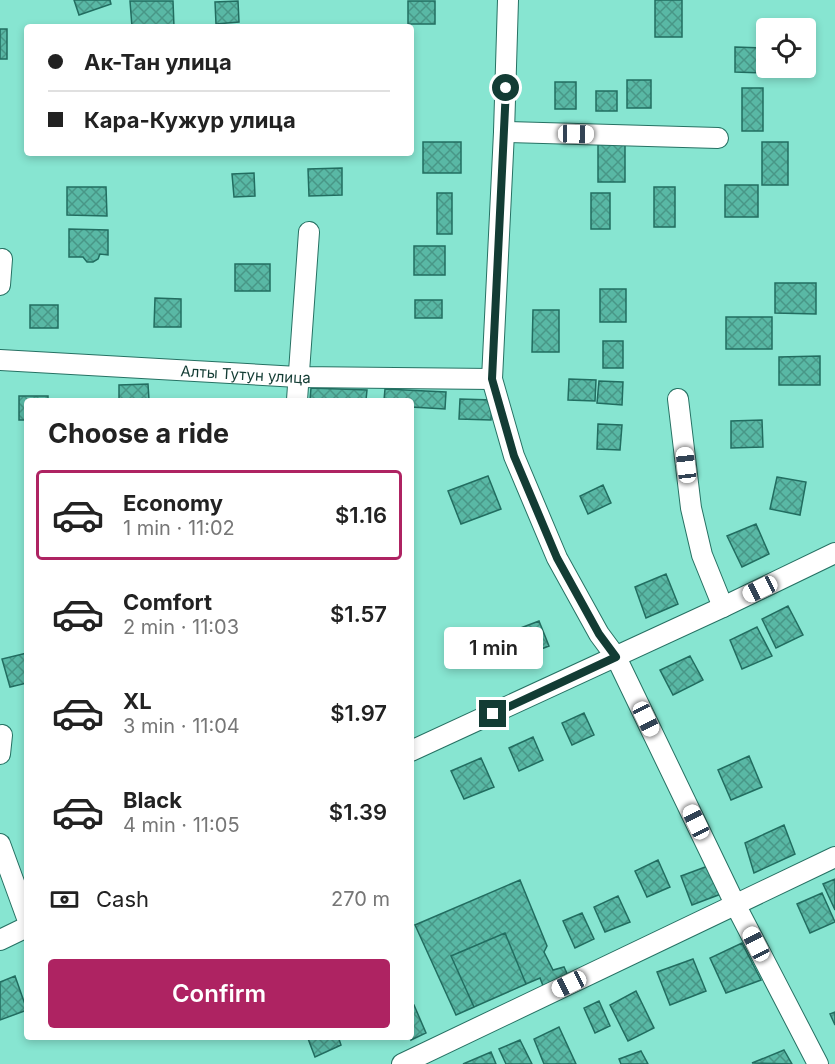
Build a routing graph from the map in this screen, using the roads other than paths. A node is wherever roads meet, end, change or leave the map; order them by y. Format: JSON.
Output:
{"nodes":[{"id":1,"x":508,"y":0,"type":"edge"},
{"id":2,"x":504,"y":132,"type":"junction"},
{"id":3,"x":718,"y":138,"type":"dead end"},
{"id":4,"x":309,"y":232,"type":"dead end"},
{"id":5,"x":2,"y":259,"type":"dead end"},
{"id":6,"x":0,"y":285,"type":"edge"},
{"id":7,"x":0,"y":360,"type":"edge"},
{"id":8,"x":298,"y":376,"type":"junction"},
{"id":9,"x":492,"y":379,"type":"junction"},
{"id":10,"x":297,"y":398,"type":"edge"},
{"id":11,"x":678,"y":399,"type":"dead end"},
{"id":12,"x":835,"y":553,"type":"edge"},
{"id":13,"x":723,"y":608,"type":"junction"},
{"id":14,"x":616,"y":657,"type":"junction"},
{"id":15,"x":414,"y":750,"type":"edge"},
{"id":16,"x":0,"y":844,"type":"edge"},
{"id":17,"x":835,"y":857,"type":"edge"},
{"id":18,"x":735,"y":904,"type":"junction"},
{"id":19,"x":24,"y":910,"type":"edge"},
{"id":20,"x":24,"y":928,"type":"edge"},
{"id":21,"x":0,"y":940,"type":"edge"},
{"id":22,"x":402,"y":1064,"type":"edge"},
{"id":23,"x":818,"y":1064,"type":"edge"}],
"edges":[{"from":1,"to":2,"type":"street"},
{"from":2,"to":3,"type":"street"},
{"from":2,"to":9,"type":"street"},
{"from":4,"to":8,"type":"street"},
{"from":5,"to":6,"type":"street"},
{"from":7,"to":8,"type":"street","name":"Алты Тутун улица"},
{"from":8,"to":9,"type":"street","name":"Алты Тутун улица"},
{"from":8,"to":10,"type":"street"},
{"from":9,"to":14,"type":"street"},
{"from":11,"to":13,"type":"street"},
{"from":12,"to":13,"type":"street"},
{"from":13,"to":14,"type":"street"},
{"from":14,"to":15,"type":"street"},
{"from":14,"to":18,"type":"street"},
{"from":16,"to":19,"type":"street"},
{"from":17,"to":18,"type":"street"},
{"from":18,"to":22,"type":"street"},
{"from":18,"to":23,"type":"street"},
{"from":20,"to":21,"type":"street"}]}
